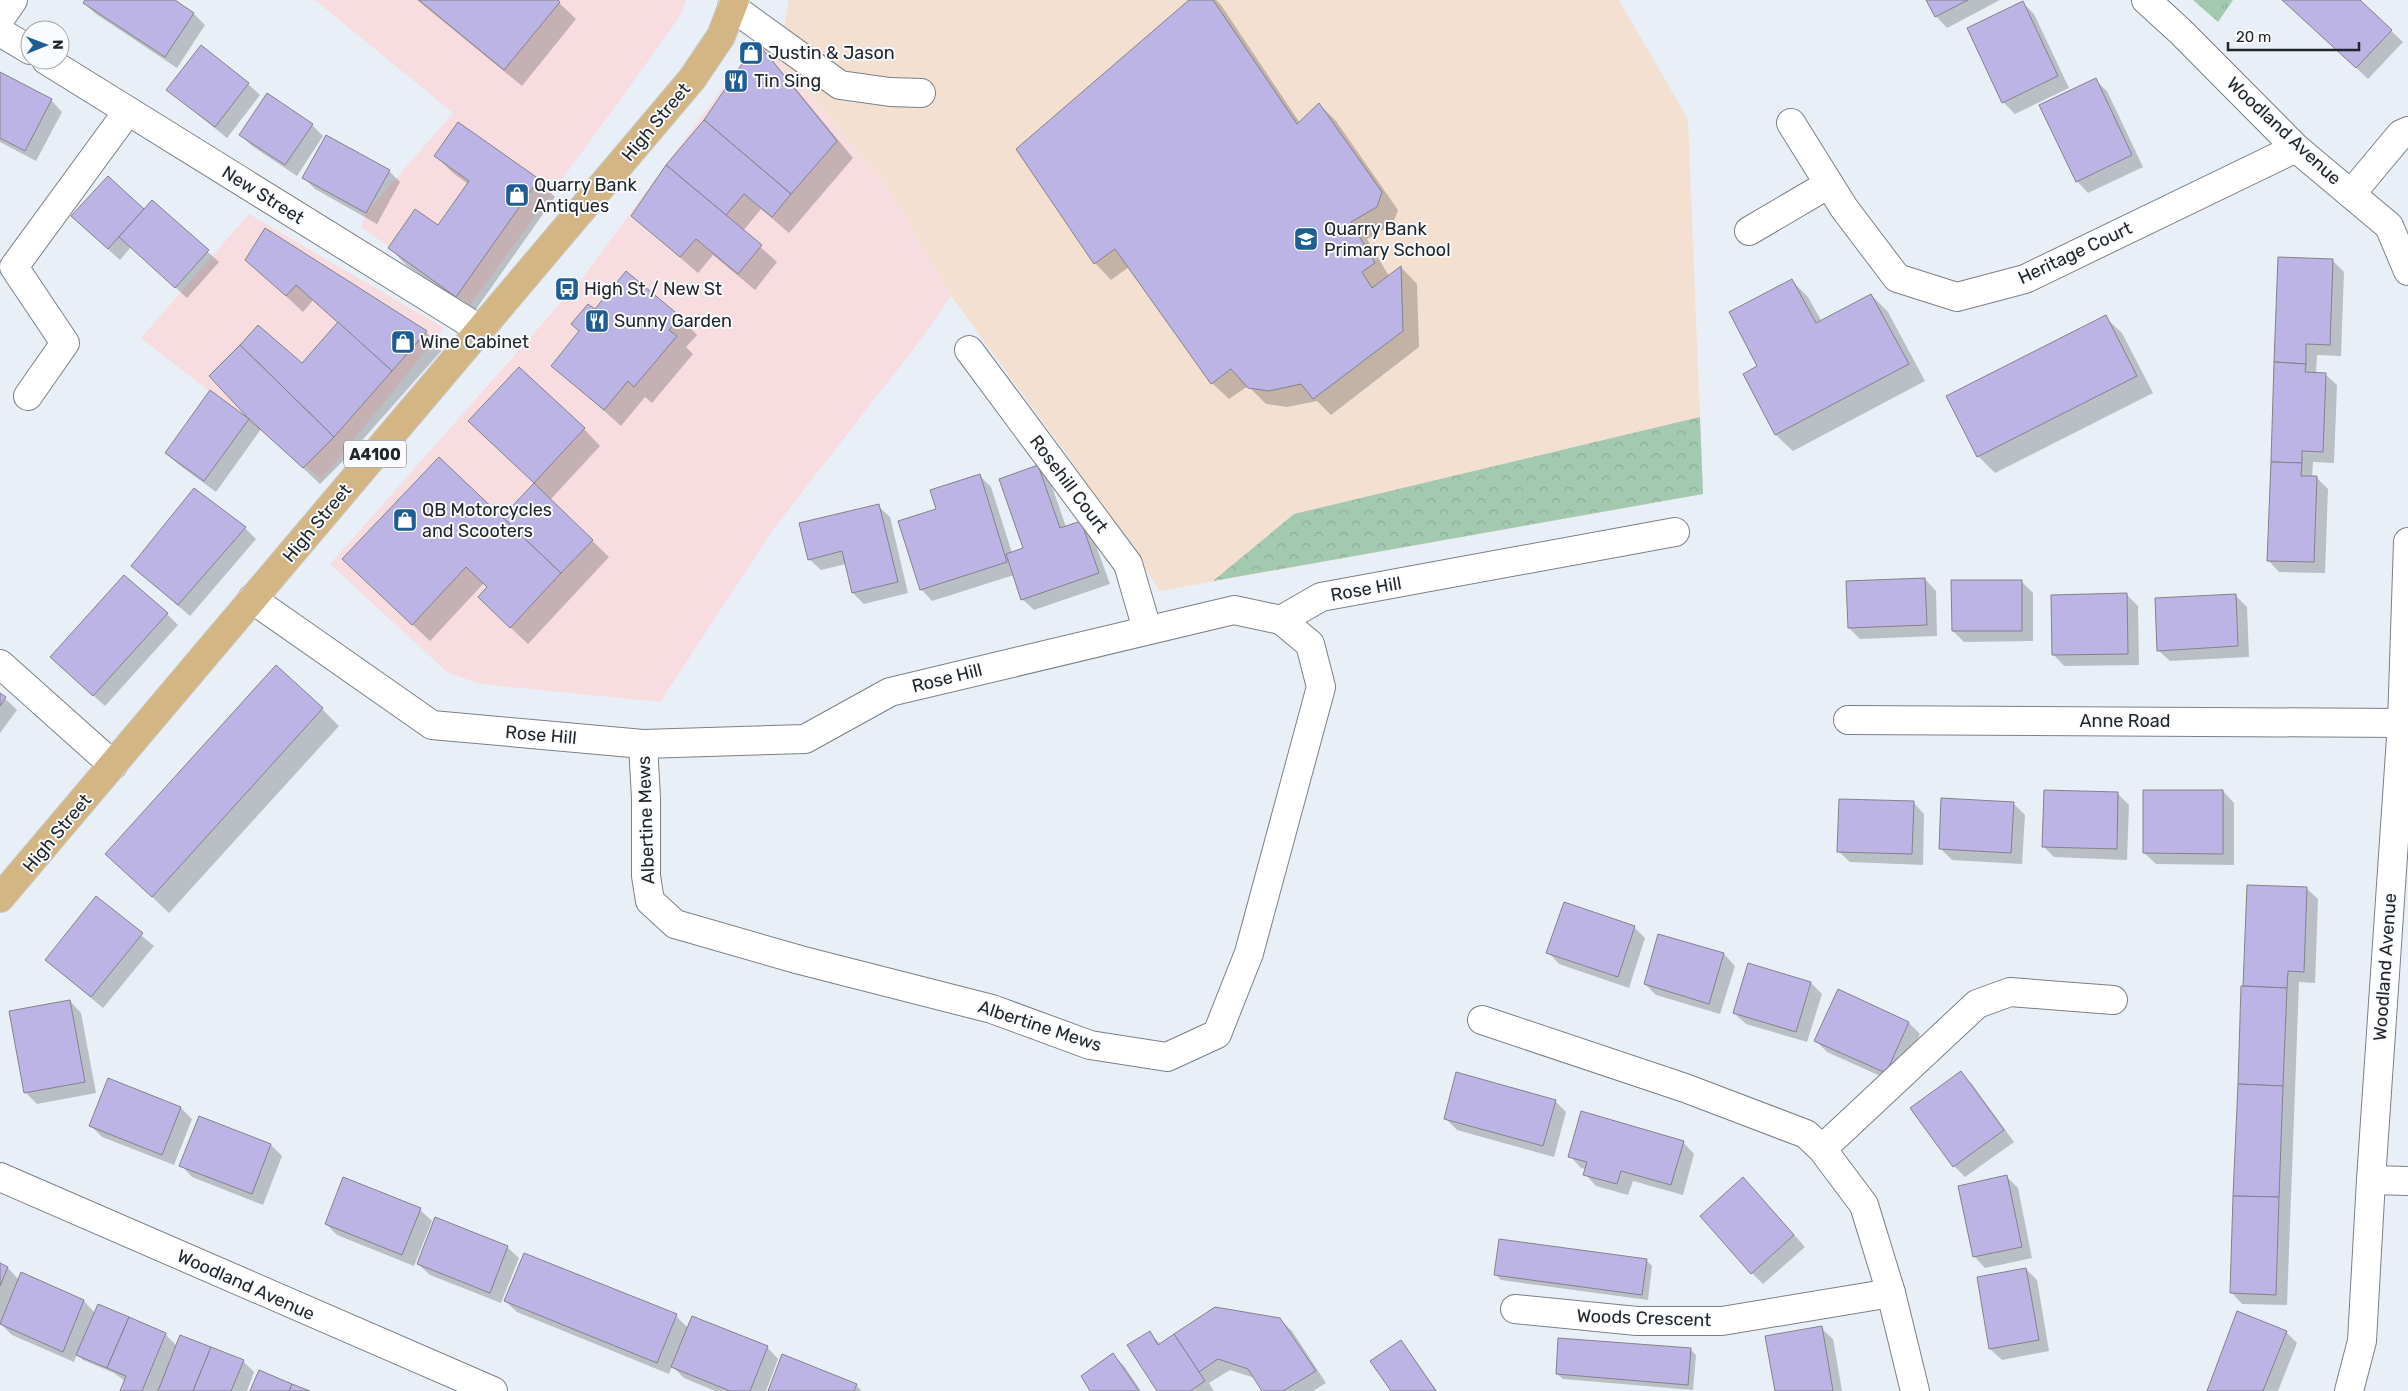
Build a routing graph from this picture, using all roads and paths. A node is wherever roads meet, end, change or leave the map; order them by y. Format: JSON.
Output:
{"nodes":[{"id":1,"x":13,"y":0,"type":"edge"},
{"id":2,"x":2146,"y":0,"type":"edge"},
{"id":3,"x":734,"y":3,"type":"edge"},
{"id":4,"x":0,"y":19,"type":"edge"},
{"id":5,"x":0,"y":32,"type":"edge"},
{"id":6,"x":20,"y":44,"type":"edge"},
{"id":7,"x":62,"y":70,"type":"edge"},
{"id":8,"x":922,"y":94,"type":"dead end"},
{"id":9,"x":128,"y":111,"type":"junction"},
{"id":10,"x":1791,"y":123,"type":"dead end"},
{"id":11,"x":2408,"y":131,"type":"edge"},
{"id":12,"x":2296,"y":148,"type":"junction"},
{"id":13,"x":1829,"y":184,"type":"junction"},
{"id":14,"x":2351,"y":194,"type":"junction"},
{"id":15,"x":1749,"y":232,"type":"dead end"},
{"id":16,"x":2408,"y":271,"type":"edge"},
{"id":17,"x":481,"y":330,"type":"junction"},
{"id":18,"x":969,"y":350,"type":"dead end"},
{"id":19,"x":28,"y":396,"type":"dead end"},
{"id":20,"x":1675,"y":532,"type":"dead end"},
{"id":21,"x":2408,"y":542,"type":"edge"},
{"id":22,"x":252,"y":599,"type":"junction"},
{"id":23,"x":1281,"y":620,"type":"junction"},
{"id":24,"x":1147,"y":629,"type":"junction"},
{"id":25,"x":0,"y":664,"type":"edge"},
{"id":26,"x":1848,"y":720,"type":"dead end"},
{"id":27,"x":2402,"y":723,"type":"junction"},
{"id":28,"x":643,"y":744,"type":"junction"},
{"id":29,"x":113,"y":765,"type":"junction"},
{"id":30,"x":0,"y":898,"type":"edge"},
{"id":31,"x":2113,"y":1000,"type":"dead end"},
{"id":32,"x":1482,"y":1020,"type":"dead end"},
{"id":33,"x":1822,"y":1149,"type":"junction"},
{"id":34,"x":0,"y":1177,"type":"edge"},
{"id":35,"x":2370,"y":1180,"type":"junction"},
{"id":36,"x":2408,"y":1181,"type":"edge"},
{"id":37,"x":1891,"y":1293,"type":"junction"},
{"id":38,"x":1514,"y":1309,"type":"dead end"},
{"id":39,"x":493,"y":1391,"type":"edge"},
{"id":40,"x":1915,"y":1391,"type":"edge"},
{"id":41,"x":2349,"y":1391,"type":"edge"}],
"edges":[{"from":1,"to":4,"type":"street"},
{"from":2,"to":12,"type":"street","name":"Woodland Avenue"},
{"from":3,"to":8,"type":"street"},
{"from":3,"to":17,"type":"main road","name":"High Street","number":"A4100"},
{"from":5,"to":6,"type":"street"},
{"from":7,"to":9,"type":"street","name":"New Street"},
{"from":9,"to":17,"type":"street","name":"New Street"},
{"from":9,"to":19,"type":"street"},
{"from":10,"to":13,"type":"street","name":"Heritage Court"},
{"from":11,"to":14,"type":"street"},
{"from":12,"to":13,"type":"street","name":"Heritage Court"},
{"from":12,"to":14,"type":"street","name":"Woodland Avenue"},
{"from":13,"to":15,"type":"street"},
{"from":14,"to":16,"type":"street","name":"Woodland Avenue"},
{"from":17,"to":22,"type":"main road","name":"High Street","number":"A4100"},
{"from":18,"to":24,"type":"street","name":"Rosehill Court"},
{"from":20,"to":23,"type":"street","name":"Rose Hill"},
{"from":21,"to":27,"type":"street","name":"Woodland Avenue"},
{"from":22,"to":28,"type":"street","name":"Rose Hill"},
{"from":22,"to":29,"type":"main road","name":"High Street","number":"A4100"},
{"from":23,"to":24,"type":"street","name":"Rose Hill"},
{"from":23,"to":28,"type":"street","name":"Albertine Mews"},
{"from":24,"to":28,"type":"street","name":"Rose Hill"},
{"from":25,"to":29,"type":"street"},
{"from":26,"to":27,"type":"street","name":"Anne Road"},
{"from":27,"to":35,"type":"street","name":"Woodland Avenue"},
{"from":29,"to":30,"type":"main road","name":"High Street","number":"A4100"},
{"from":31,"to":33,"type":"street"},
{"from":32,"to":33,"type":"street"},
{"from":33,"to":37,"type":"street"},
{"from":34,"to":39,"type":"street","name":"Woodland Avenue"},
{"from":35,"to":36,"type":"street"},
{"from":35,"to":41,"type":"street","name":"Woodland Avenue"},
{"from":37,"to":38,"type":"street","name":"Woods Crescent"},
{"from":37,"to":40,"type":"street"}]}
